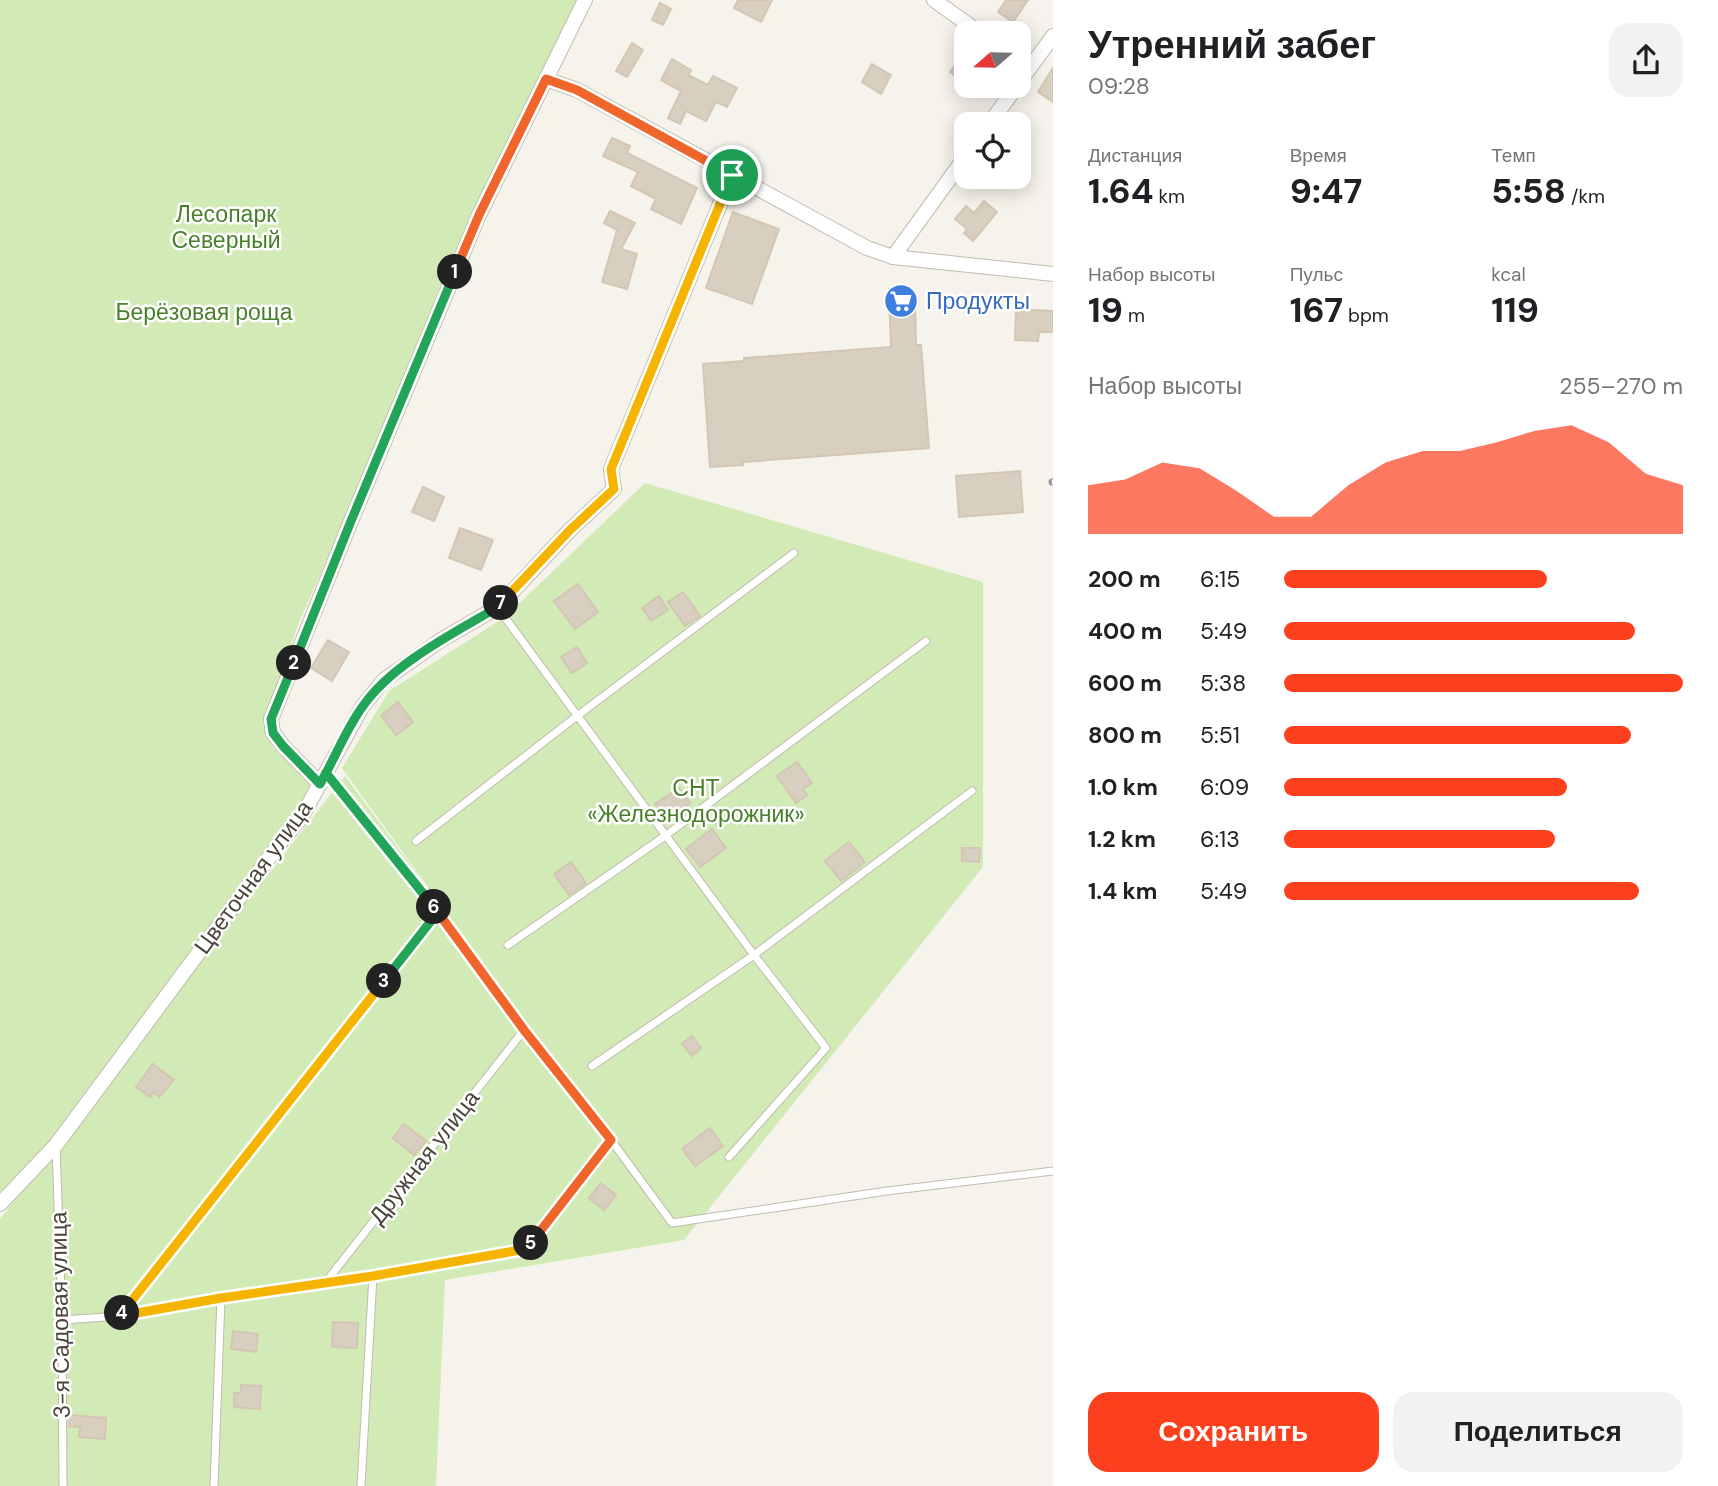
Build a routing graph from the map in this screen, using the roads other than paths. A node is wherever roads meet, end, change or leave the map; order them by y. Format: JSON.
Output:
{"nodes":[{"id":1,"x":585,"y":0,"type":"edge"},
{"id":2,"x":934,"y":0,"type":"edge"},
{"id":3,"x":963,"y":21,"type":"edge"},
{"id":4,"x":1053,"y":36,"type":"edge"},
{"id":5,"x":1031,"y":58,"type":"edge"},
{"id":6,"x":546,"y":79,"type":"junction"},
{"id":7,"x":954,"y":173,"type":"edge"},
{"id":8,"x":732,"y":175,"type":"junction"},
{"id":9,"x":893,"y":257,"type":"junction"},
{"id":10,"x":1053,"y":274,"type":"edge"},
{"id":11,"x":794,"y":553,"type":"dead end"},
{"id":12,"x":498,"y":607,"type":"junction"},
{"id":13,"x":926,"y":641,"type":"dead end"},
{"id":14,"x":577,"y":716,"type":"junction"},
{"id":15,"x":323,"y":778,"type":"junction"},
{"id":16,"x":972,"y":791,"type":"dead end"},
{"id":17,"x":665,"y":836,"type":"junction"},
{"id":18,"x":416,"y":841,"type":"dead end"},
{"id":19,"x":438,"y":912,"type":"junction"},
{"id":20,"x":508,"y":945,"type":"dead end"},
{"id":21,"x":754,"y":956,"type":"junction"},
{"id":22,"x":524,"y":1030,"type":"junction"},
{"id":23,"x":592,"y":1066,"type":"dead end"},
{"id":24,"x":611,"y":1140,"type":"junction"},
{"id":25,"x":56,"y":1145,"type":"junction"},
{"id":26,"x":729,"y":1157,"type":"dead end"},
{"id":27,"x":1053,"y":1171,"type":"edge"},
{"id":28,"x":0,"y":1204,"type":"edge"},
{"id":29,"x":373,"y":1276,"type":"junction"},
{"id":30,"x":324,"y":1284,"type":"junction"},
{"id":31,"x":221,"y":1298,"type":"junction"},
{"id":32,"x":120,"y":1316,"type":"junction"},
{"id":33,"x":62,"y":1320,"type":"junction"},
{"id":34,"x":63,"y":1486,"type":"edge"},
{"id":35,"x":214,"y":1486,"type":"edge"},
{"id":36,"x":362,"y":1486,"type":"edge"}],
"edges":[{"from":1,"to":6,"type":"street"},
{"from":2,"to":3,"type":"street"},
{"from":4,"to":5,"type":"street"},
{"from":6,"to":8,"type":"street"},
{"from":6,"to":15,"type":"street"},
{"from":7,"to":9,"type":"street"},
{"from":8,"to":9,"type":"street"},
{"from":8,"to":12,"type":"street","name":"Цветочная улица"},
{"from":9,"to":10,"type":"street"},
{"from":11,"to":14,"type":"lane"},
{"from":12,"to":14,"type":"lane"},
{"from":12,"to":15,"type":"street","name":"Цветочная улица"},
{"from":13,"to":17,"type":"lane"},
{"from":14,"to":17,"type":"lane"},
{"from":14,"to":18,"type":"lane"},
{"from":15,"to":19,"type":"lane"},
{"from":15,"to":25,"type":"street","name":"Цветочная улица"},
{"from":16,"to":21,"type":"lane"},
{"from":17,"to":20,"type":"lane"},
{"from":17,"to":21,"type":"lane"},
{"from":19,"to":22,"type":"lane"},
{"from":19,"to":32,"type":"lane"},
{"from":21,"to":23,"type":"lane"},
{"from":21,"to":26,"type":"lane"},
{"from":22,"to":24,"type":"lane"},
{"from":22,"to":30,"type":"lane","name":"Дружная улица"},
{"from":24,"to":27,"type":"lane"},
{"from":24,"to":29,"type":"lane"},
{"from":25,"to":28,"type":"street","name":"Цветочная улица"},
{"from":25,"to":33,"type":"lane","name":"3-я Садовая улица"},
{"from":29,"to":30,"type":"lane"},
{"from":29,"to":36,"type":"lane"},
{"from":30,"to":31,"type":"lane"},
{"from":31,"to":32,"type":"lane"},
{"from":31,"to":35,"type":"lane"},
{"from":32,"to":33,"type":"lane"},
{"from":33,"to":34,"type":"lane","name":"3-я Садовая улица"}]}
